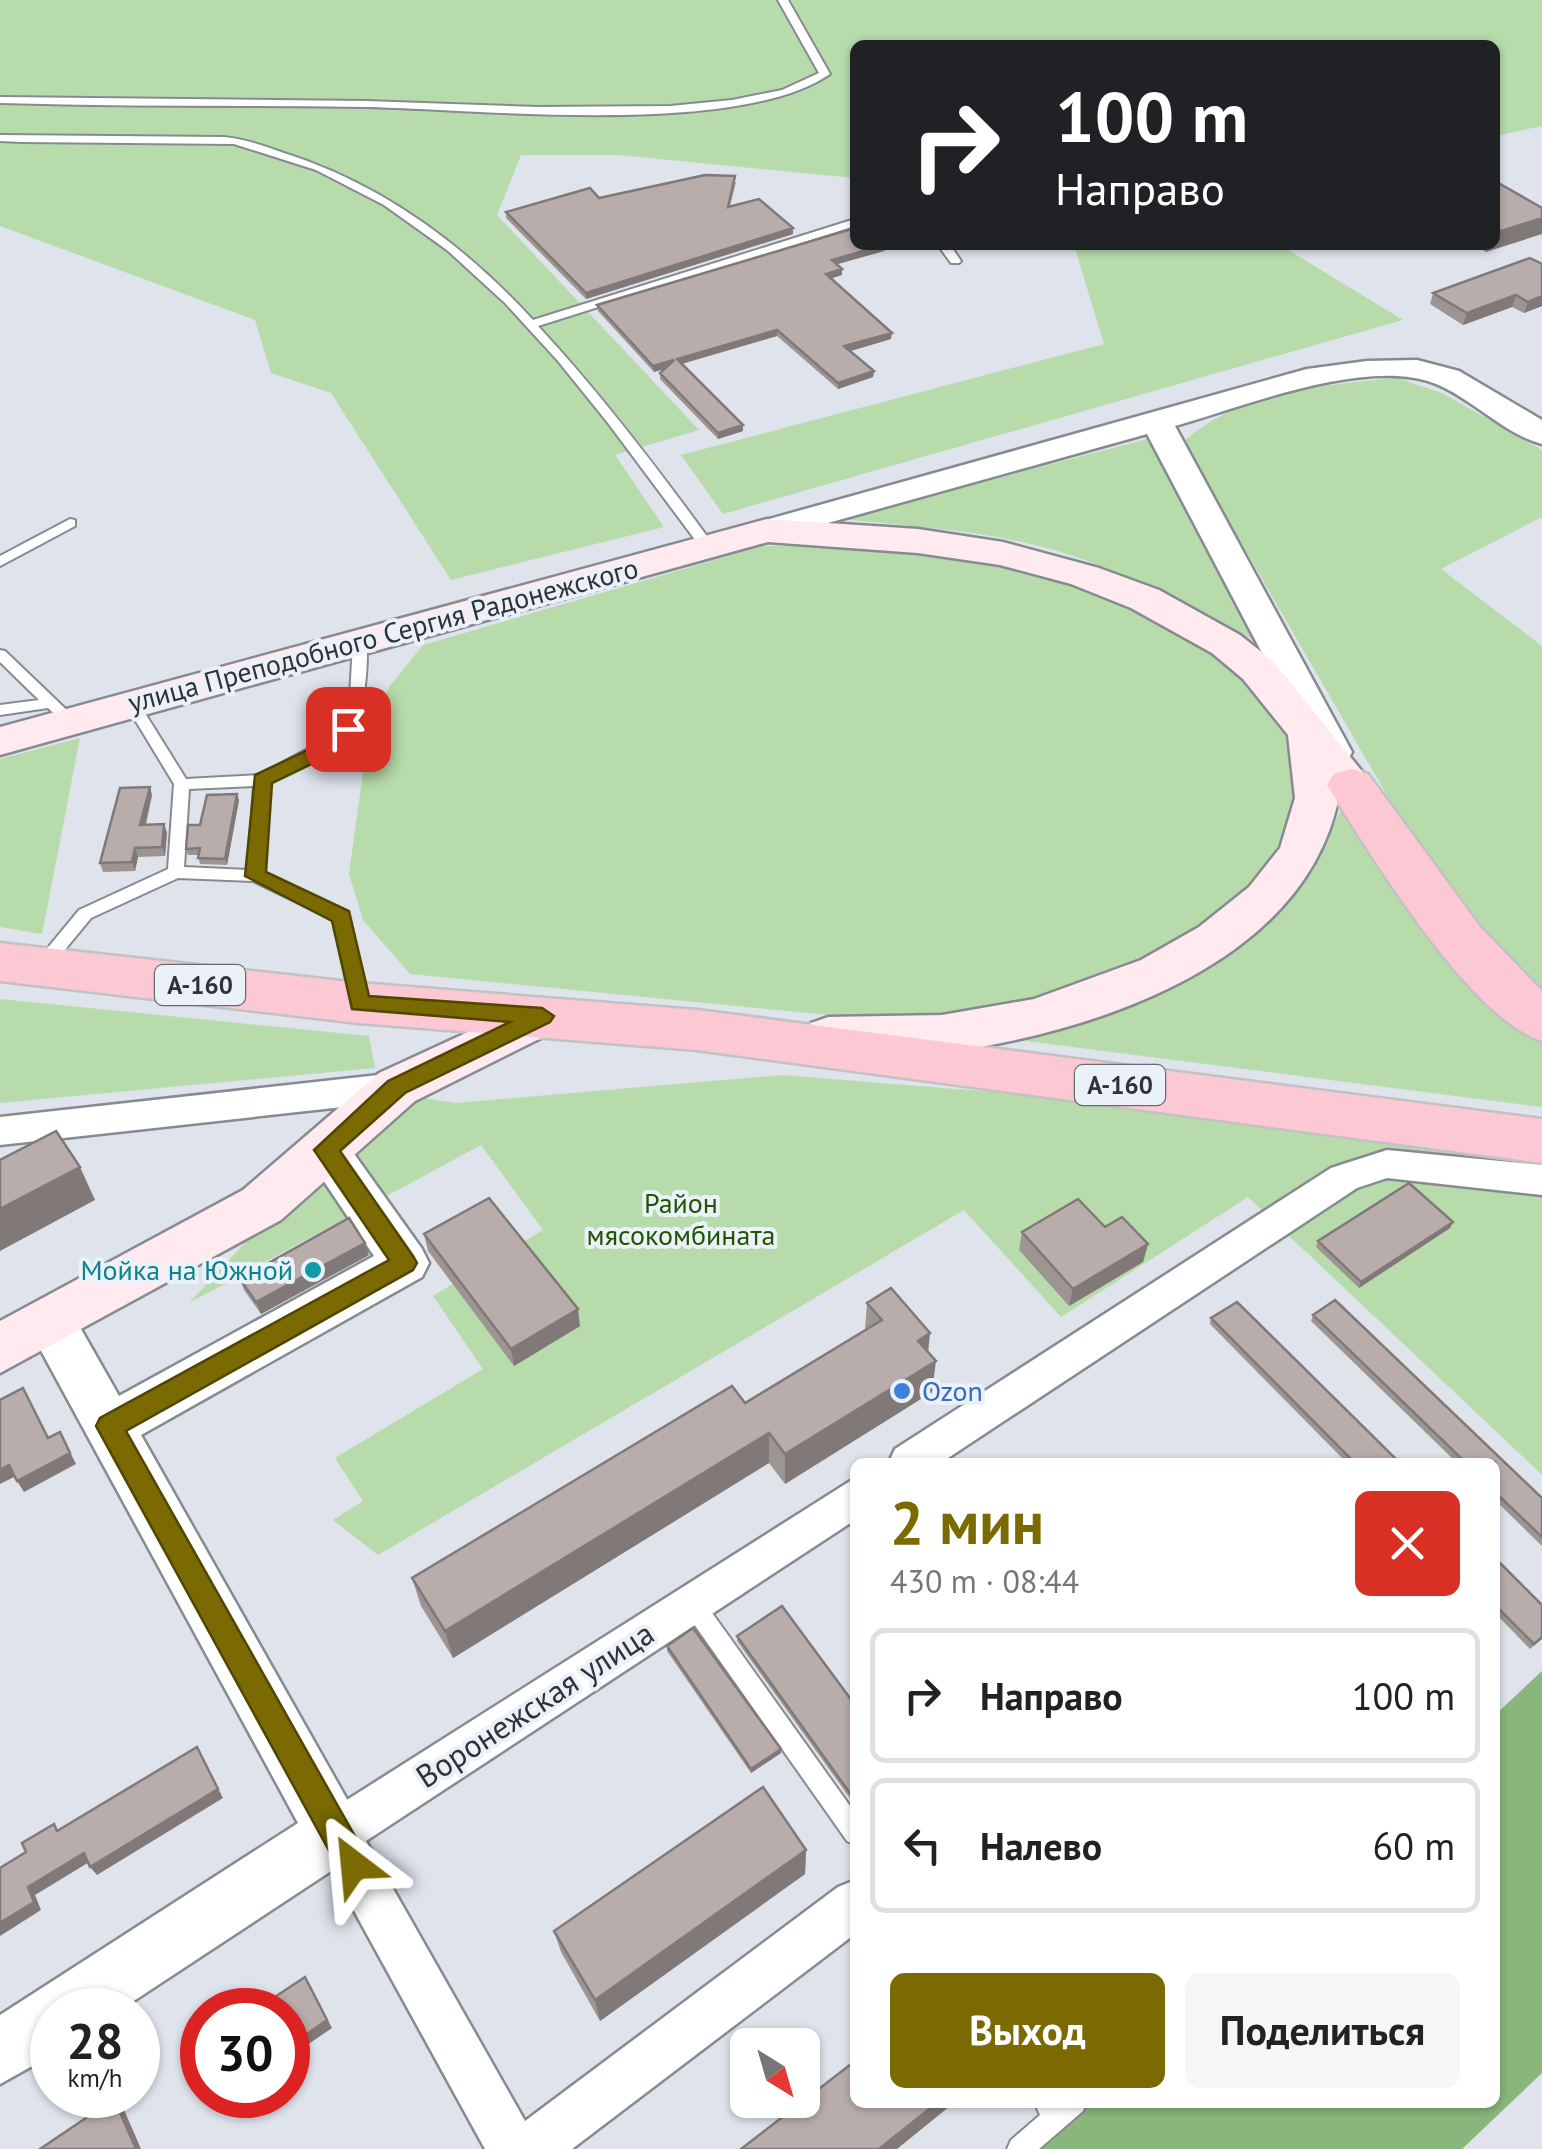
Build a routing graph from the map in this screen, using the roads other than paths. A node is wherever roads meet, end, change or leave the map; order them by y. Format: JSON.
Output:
{"nodes":[{"id":1,"x":783,"y":0,"type":"edge"},
{"id":2,"x":0,"y":100,"type":"edge"},
{"id":3,"x":0,"y":138,"type":"edge"},
{"id":4,"x":850,"y":224,"type":"edge"},
{"id":5,"x":948,"y":250,"type":"edge"},
{"id":6,"x":956,"y":261,"type":"dead end"},
{"id":7,"x":532,"y":324,"type":"junction"},
{"id":8,"x":1157,"y":422,"type":"junction"},
{"id":9,"x":1542,"y":434,"type":"edge"},
{"id":10,"x":70,"y":523,"type":"dead end"},
{"id":11,"x":767,"y":530,"type":"junction"},
{"id":12,"x":707,"y":546,"type":"junction"},
{"id":13,"x":0,"y":562,"type":"edge"},
{"id":14,"x":360,"y":642,"type":"junction"},
{"id":15,"x":1272,"y":643,"type":"junction"},
{"id":16,"x":0,"y":654,"type":"edge"},
{"id":17,"x":133,"y":704,"type":"junction"},
{"id":18,"x":0,"y":710,"type":"edge"},
{"id":19,"x":61,"y":712,"type":"junction"},
{"id":20,"x":1297,"y":716,"type":"junction"},
{"id":21,"x":0,"y":741,"type":"edge"},
{"id":22,"x":262,"y":780,"type":"junction"},
{"id":23,"x":182,"y":784,"type":"junction"},
{"id":24,"x":1351,"y":784,"type":"junction"},
{"id":25,"x":176,"y":872,"type":"junction"},
{"id":26,"x":256,"y":876,"type":"junction"},
{"id":27,"x":21,"y":965,"type":"edge"},
{"id":28,"x":360,"y":1003,"type":"junction"},
{"id":29,"x":542,"y":1016,"type":"junction"},
{"id":30,"x":1542,"y":1021,"type":"edge"},
{"id":31,"x":697,"y":1030,"type":"junction"},
{"id":32,"x":396,"y":1087,"type":"junction"},
{"id":33,"x":0,"y":1131,"type":"edge"},
{"id":34,"x":1542,"y":1141,"type":"edge"},
{"id":35,"x":326,"y":1150,"type":"junction"},
{"id":36,"x":1542,"y":1180,"type":"edge"},
{"id":37,"x":52,"y":1323,"type":"junction"},
{"id":38,"x":0,"y":1349,"type":"edge"},
{"id":39,"x":109,"y":1426,"type":"junction"},
{"id":40,"x":915,"y":1458,"type":"edge"},
{"id":41,"x":850,"y":1501,"type":"edge"},
{"id":42,"x":692,"y":1603,"type":"junction"},
{"id":43,"x":850,"y":1827,"type":"edge"},
{"id":44,"x":336,"y":1834,"type":"junction"},
{"id":45,"x":850,"y":1908,"type":"edge"},
{"id":46,"x":98,"y":1988,"type":"edge"},
{"id":47,"x":30,"y":2032,"type":"edge"},
{"id":48,"x":0,"y":2052,"type":"edge"},
{"id":49,"x":1059,"y":2108,"type":"edge"},
{"id":50,"x":513,"y":2149,"type":"edge"},
{"id":51,"x":530,"y":2149,"type":"edge"},
{"id":52,"x":1020,"y":2149,"type":"edge"}],
"edges":[{"from":1,"to":2,"type":"lane"},
{"from":3,"to":7,"type":"lane"},
{"from":4,"to":7,"type":"lane"},
{"from":5,"to":6,"type":"lane"},
{"from":7,"to":12,"type":"lane"},
{"from":8,"to":9,"type":"street"},
{"from":8,"to":11,"type":"street"},
{"from":8,"to":15,"type":"street"},
{"from":10,"to":13,"type":"lane"},
{"from":11,"to":12,"type":"main road","name":"улица Преподобного Сергия Радонежского"},
{"from":11,"to":20,"type":"main road","name":"улица Преподобного Сергия Радонежского"},
{"from":12,"to":14,"type":"main road","name":"улица Преподобного Сергия Радонежского"},
{"from":14,"to":17,"type":"main road","name":"улица Преподобного Сергия Радонежского"},
{"from":14,"to":22,"type":"lane"},
{"from":15,"to":20,"type":"street"},
{"from":15,"to":24,"type":"street"},
{"from":16,"to":19,"type":"lane"},
{"from":17,"to":19,"type":"main road","name":"улица Преподобного Сергия Радонежского"},
{"from":17,"to":23,"type":"lane"},
{"from":18,"to":19,"type":"lane"},
{"from":19,"to":21,"type":"main road","name":"улица Преподобного Сергия Радонежского"},
{"from":20,"to":24,"type":"main road","name":"улица Преподобного Сергия Радонежского"},
{"from":20,"to":31,"type":"main road"},
{"from":22,"to":23,"type":"lane"},
{"from":22,"to":26,"type":"lane"},
{"from":23,"to":25,"type":"lane"},
{"from":24,"to":30,"type":"highway"},
{"from":25,"to":26,"type":"lane"},
{"from":25,"to":27,"type":"lane"},
{"from":26,"to":28,"type":"lane"},
{"from":27,"to":28,"type":"highway","number":"А-160"},
{"from":28,"to":29,"type":"highway","number":"А-160"},
{"from":29,"to":31,"type":"highway","number":"А-160"},
{"from":29,"to":32,"type":"main road"},
{"from":31,"to":34,"type":"highway","number":"А-160"},
{"from":32,"to":33,"type":"street"},
{"from":32,"to":35,"type":"main road"},
{"from":35,"to":37,"type":"main road"},
{"from":35,"to":39,"type":"street"},
{"from":36,"to":40,"type":"street"},
{"from":37,"to":38,"type":"main road"},
{"from":37,"to":39,"type":"street"},
{"from":39,"to":44,"type":"street"},
{"from":41,"to":42,"type":"street","name":"Воронежская улица"},
{"from":42,"to":43,"type":"lane"},
{"from":42,"to":44,"type":"street","name":"Воронежская улица"},
{"from":44,"to":46,"type":"street","name":"Воронежская улица"},
{"from":44,"to":50,"type":"street"},
{"from":45,"to":51,"type":"street"},
{"from":47,"to":48,"type":"street"},
{"from":49,"to":52,"type":"lane"}]}
